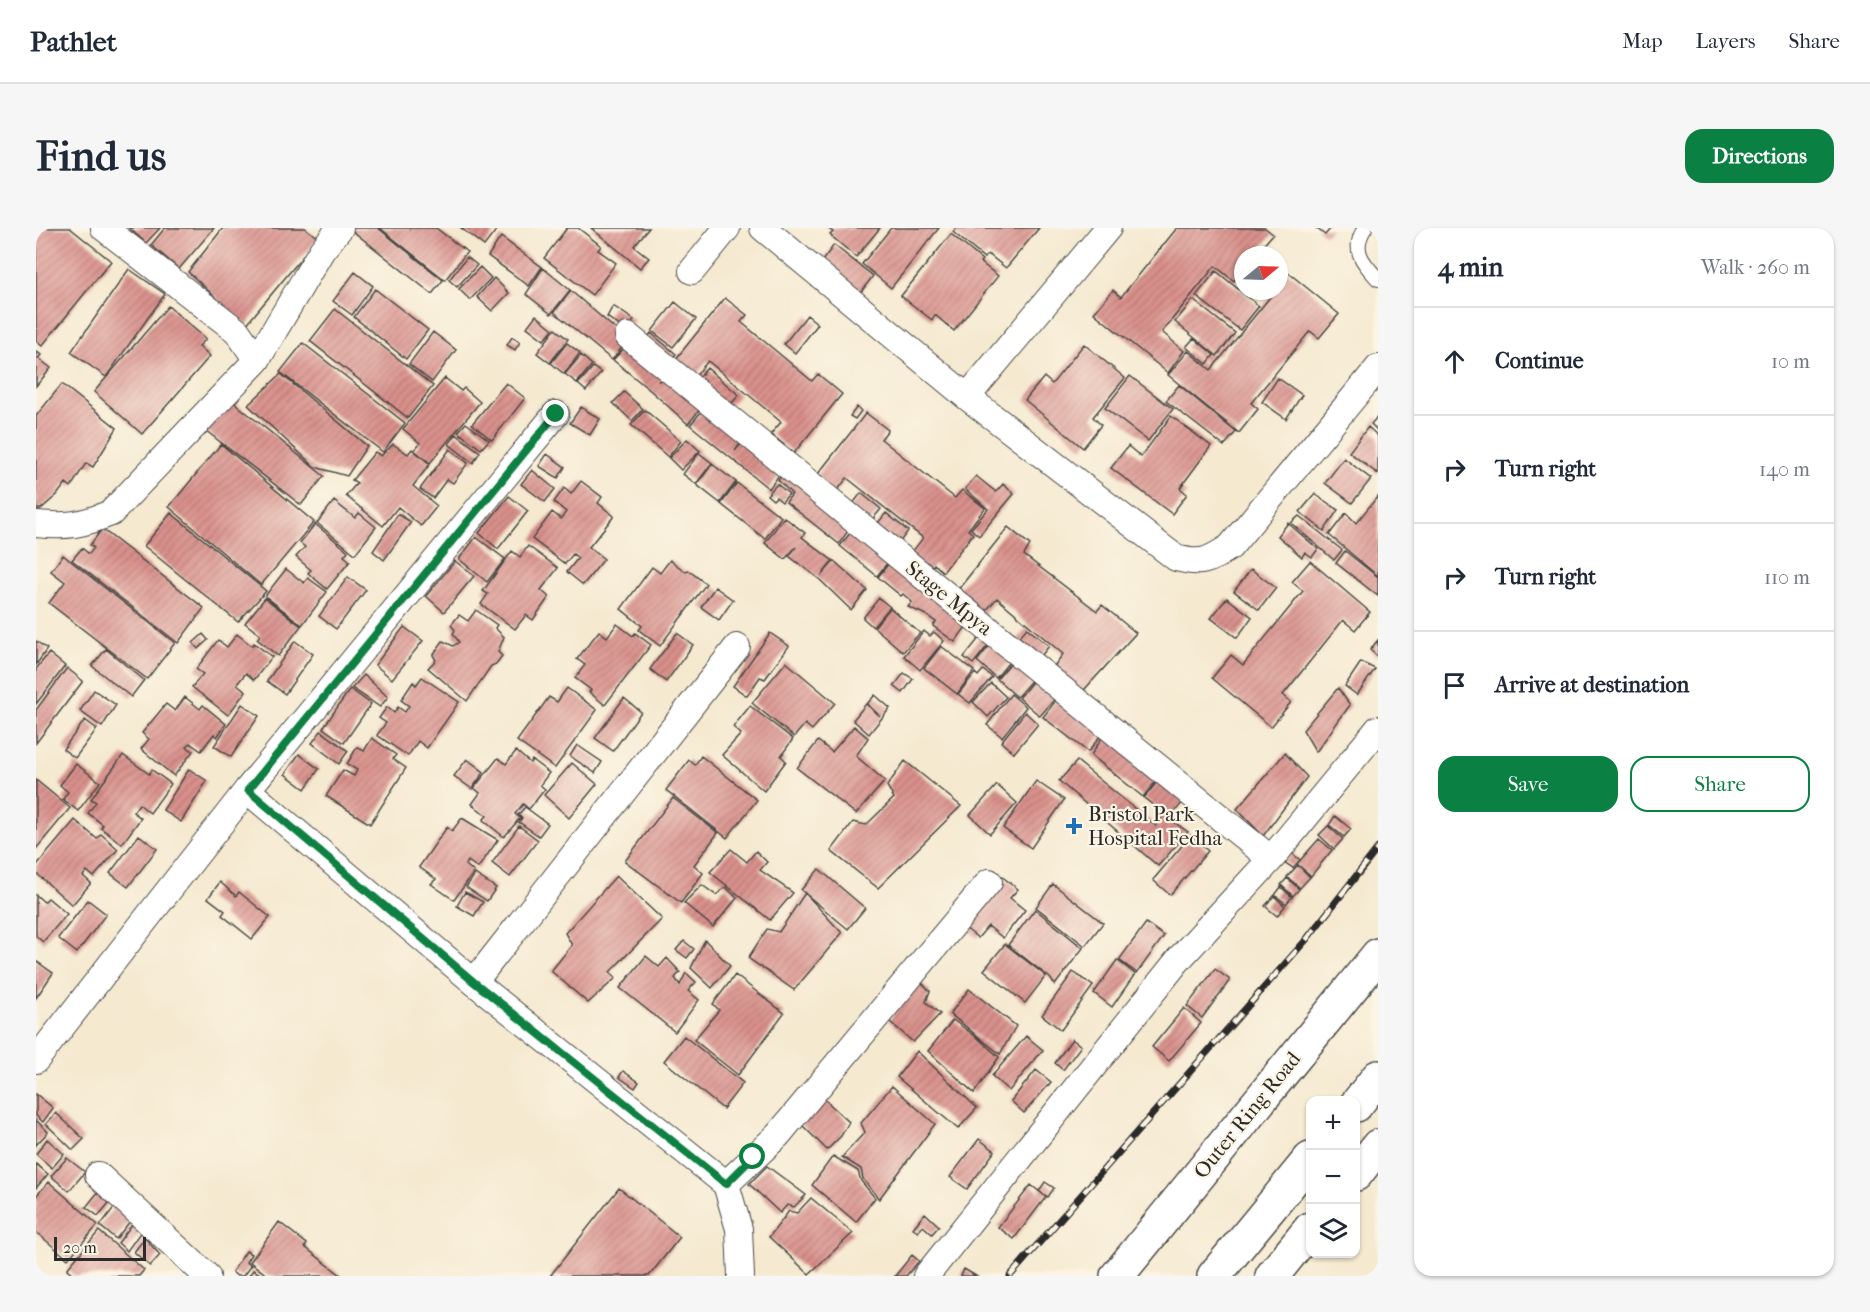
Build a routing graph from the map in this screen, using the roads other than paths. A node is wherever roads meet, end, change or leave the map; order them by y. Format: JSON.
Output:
{"nodes":[{"id":1,"x":104,"y":228,"type":"edge"},
{"id":2,"x":340,"y":228,"type":"edge"},
{"id":3,"x":727,"y":228,"type":"edge"},
{"id":4,"x":763,"y":228,"type":"edge"},
{"id":5,"x":1108,"y":228,"type":"edge"},
{"id":6,"x":1365,"y":228,"type":"edge"},
{"id":7,"x":692,"y":271,"type":"dead end"},
{"id":8,"x":1378,"y":279,"type":"edge"},
{"id":9,"x":628,"y":336,"type":"dead end"},
{"id":10,"x":257,"y":360,"type":"junction"},
{"id":11,"x":1378,"y":368,"type":"edge"},
{"id":12,"x":967,"y":397,"type":"junction"},
{"id":13,"x":556,"y":414,"type":"dead end"},
{"id":14,"x":36,"y":524,"type":"edge"},
{"id":15,"x":737,"y":647,"type":"dead end"},
{"id":16,"x":1378,"y":729,"type":"edge"},
{"id":17,"x":248,"y":790,"type":"junction"},
{"id":18,"x":1271,"y":859,"type":"junction"},
{"id":19,"x":989,"y":882,"type":"dead end"},
{"id":20,"x":1378,"y":955,"type":"edge"},
{"id":21,"x":474,"y":982,"type":"junction"},
{"id":22,"x":36,"y":1060,"type":"edge"},
{"id":23,"x":1378,"y":1077,"type":"edge"},
{"id":24,"x":1360,"y":1100,"type":"edge"},
{"id":25,"x":1378,"y":1146,"type":"edge"},
{"id":26,"x":1306,"y":1165,"type":"edge"},
{"id":27,"x":1360,"y":1169,"type":"edge"},
{"id":28,"x":98,"y":1175,"type":"dead end"},
{"id":29,"x":726,"y":1184,"type":"junction"},
{"id":30,"x":1306,"y":1235,"type":"edge"},
{"id":31,"x":207,"y":1276,"type":"edge"},
{"id":32,"x":741,"y":1276,"type":"edge"},
{"id":33,"x":926,"y":1276,"type":"edge"},
{"id":34,"x":1117,"y":1276,"type":"edge"},
{"id":35,"x":1214,"y":1276,"type":"edge"},
{"id":36,"x":1272,"y":1276,"type":"edge"}],
"edges":[{"from":1,"to":10,"type":"street"},
{"from":2,"to":10,"type":"street"},
{"from":3,"to":7,"type":"street"},
{"from":4,"to":12,"type":"street"},
{"from":5,"to":12,"type":"street"},
{"from":6,"to":8,"type":"lane"},
{"from":9,"to":18,"type":"street","name":"Stage Mpya"},
{"from":10,"to":14,"type":"street"},
{"from":11,"to":12,"type":"street"},
{"from":13,"to":17,"type":"street"},
{"from":15,"to":21,"type":"street"},
{"from":16,"to":18,"type":"street"},
{"from":17,"to":21,"type":"street"},
{"from":17,"to":22,"type":"street"},
{"from":18,"to":33,"type":"street"},
{"from":19,"to":29,"type":"street"},
{"from":20,"to":34,"type":"main road","name":"Outer Ring Road"},
{"from":21,"to":29,"type":"street"},
{"from":23,"to":24,"type":"main road"},
{"from":25,"to":27,"type":"main road"},
{"from":26,"to":35,"type":"main road"},
{"from":28,"to":31,"type":"street"},
{"from":29,"to":32,"type":"street"},
{"from":30,"to":36,"type":"main road"}]}
